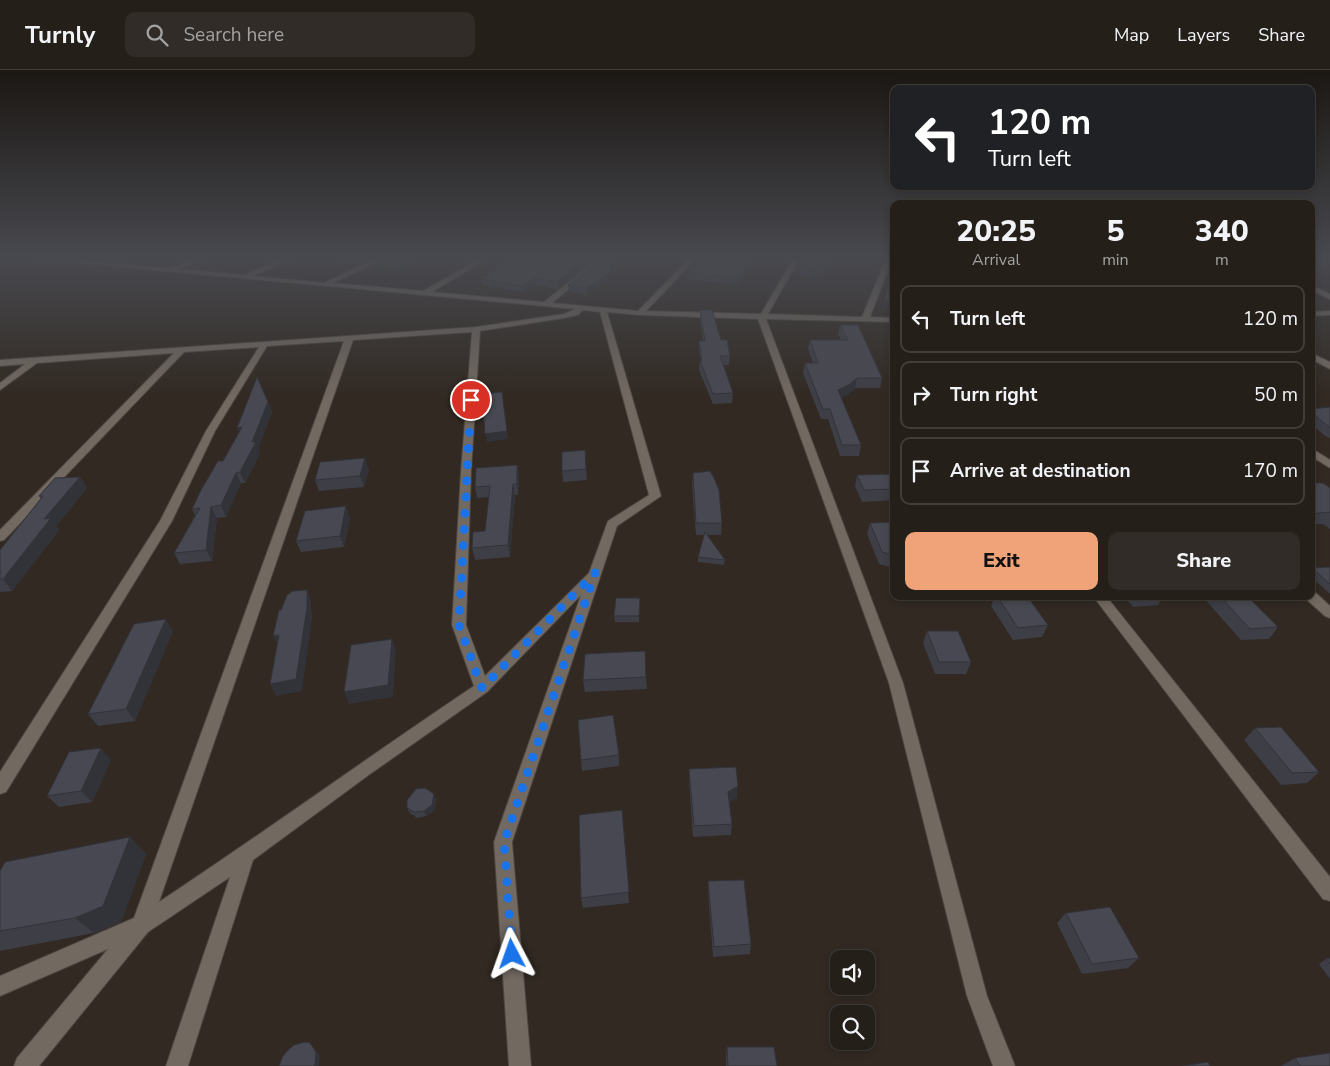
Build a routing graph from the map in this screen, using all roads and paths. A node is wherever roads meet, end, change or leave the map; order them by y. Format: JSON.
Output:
{"nodes":[{"id":1,"x":559,"y":305,"type":"edge"},
{"id":2,"x":647,"y":305,"type":"edge"},
{"id":3,"x":769,"y":305,"type":"edge"},
{"id":4,"x":871,"y":305,"type":"edge"},
{"id":5,"x":581,"y":308,"type":"junction"},
{"id":6,"x":603,"y":310,"type":"junction"},
{"id":7,"x":640,"y":313,"type":"junction"},
{"id":8,"x":1315,"y":314,"type":"edge"},
{"id":9,"x":1330,"y":314,"type":"edge"},
{"id":10,"x":762,"y":318,"type":"junction"},
{"id":11,"x":865,"y":320,"type":"junction"},
{"id":12,"x":890,"y":320,"type":"edge"},
{"id":13,"x":476,"y":329,"type":"junction"},
{"id":14,"x":349,"y":338,"type":"junction"},
{"id":15,"x":264,"y":345,"type":"junction"},
{"id":16,"x":180,"y":352,"type":"junction"},
{"id":17,"x":1315,"y":357,"type":"edge"},
{"id":18,"x":33,"y":362,"type":"junction"},
{"id":19,"x":0,"y":363,"type":"edge"},
{"id":20,"x":1330,"y":366,"type":"edge"},
{"id":21,"x":0,"y":387,"type":"edge"},
{"id":22,"x":1315,"y":454,"type":"edge"},
{"id":23,"x":1330,"y":465,"type":"edge"},
{"id":24,"x":0,"y":537,"type":"edge"},
{"id":25,"x":595,"y":573,"type":"junction"},
{"id":26,"x":1102,"y":600,"type":"edge"},
{"id":27,"x":1315,"y":600,"type":"edge"},
{"id":28,"x":1330,"y":613,"type":"edge"},
{"id":29,"x":482,"y":688,"type":"junction"},
{"id":30,"x":0,"y":787,"type":"edge"},
{"id":31,"x":246,"y":855,"type":"junction"},
{"id":32,"x":1330,"y":892,"type":"edge"},
{"id":33,"x":141,"y":925,"type":"junction"},
{"id":34,"x":0,"y":986,"type":"edge"},
{"id":35,"x":25,"y":1066,"type":"edge"},
{"id":36,"x":177,"y":1066,"type":"edge"},
{"id":37,"x":520,"y":1066,"type":"edge"},
{"id":38,"x":1004,"y":1066,"type":"edge"}],
"edges":[{"from":1,"to":5,"type":"street"},
{"from":2,"to":7,"type":"street"},
{"from":3,"to":10,"type":"street"},
{"from":4,"to":11,"type":"street"},
{"from":5,"to":6,"type":"street"},
{"from":5,"to":13,"type":"street"},
{"from":6,"to":7,"type":"street"},
{"from":6,"to":25,"type":"street"},
{"from":7,"to":10,"type":"street"},
{"from":8,"to":9,"type":"street"},
{"from":10,"to":11,"type":"street"},
{"from":10,"to":38,"type":"street"},
{"from":11,"to":12,"type":"street"},
{"from":13,"to":14,"type":"street"},
{"from":13,"to":29,"type":"street"},
{"from":14,"to":15,"type":"street"},
{"from":14,"to":33,"type":"street"},
{"from":15,"to":16,"type":"street"},
{"from":15,"to":30,"type":"street"},
{"from":16,"to":18,"type":"street"},
{"from":16,"to":24,"type":"street"},
{"from":17,"to":20,"type":"street"},
{"from":18,"to":19,"type":"street"},
{"from":18,"to":21,"type":"street"},
{"from":22,"to":23,"type":"street"},
{"from":25,"to":29,"type":"street"},
{"from":25,"to":37,"type":"street"},
{"from":26,"to":32,"type":"street"},
{"from":27,"to":28,"type":"street"},
{"from":29,"to":31,"type":"street"},
{"from":31,"to":33,"type":"street"},
{"from":31,"to":36,"type":"street"},
{"from":33,"to":34,"type":"street"},
{"from":33,"to":35,"type":"street"}]}
